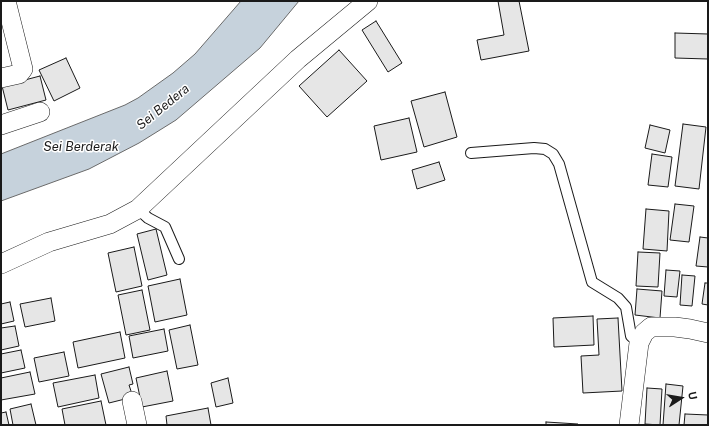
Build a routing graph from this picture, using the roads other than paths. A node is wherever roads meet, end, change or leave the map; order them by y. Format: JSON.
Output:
{"nodes":[{"id":1,"x":6,"y":1,"type":"edge"},
{"id":2,"x":368,"y":1,"type":"edge"},
{"id":3,"x":1,"y":78,"type":"edge"},
{"id":4,"x":40,"y":112,"type":"dead end"},
{"id":5,"x":1,"y":125,"type":"edge"},
{"id":6,"x":471,"y":153,"type":"dead end"},
{"id":7,"x":138,"y":208,"type":"junction"},
{"id":8,"x":179,"y":259,"type":"dead end"},
{"id":9,"x":1,"y":264,"type":"edge"},
{"id":10,"x":708,"y":333,"type":"edge"},
{"id":11,"x":639,"y":343,"type":"junction"},
{"id":12,"x":132,"y":401,"type":"dead end"},
{"id":13,"x":136,"y":425,"type":"edge"},
{"id":14,"x":629,"y":425,"type":"edge"}],
"edges":[{"from":1,"to":3,"type":"street"},
{"from":2,"to":7,"type":"street"},
{"from":4,"to":5,"type":"street"},
{"from":6,"to":11,"type":"lane"},
{"from":7,"to":8,"type":"lane"},
{"from":7,"to":9,"type":"street"},
{"from":10,"to":11,"type":"street"},
{"from":11,"to":14,"type":"street"},
{"from":12,"to":13,"type":"street"}]}
